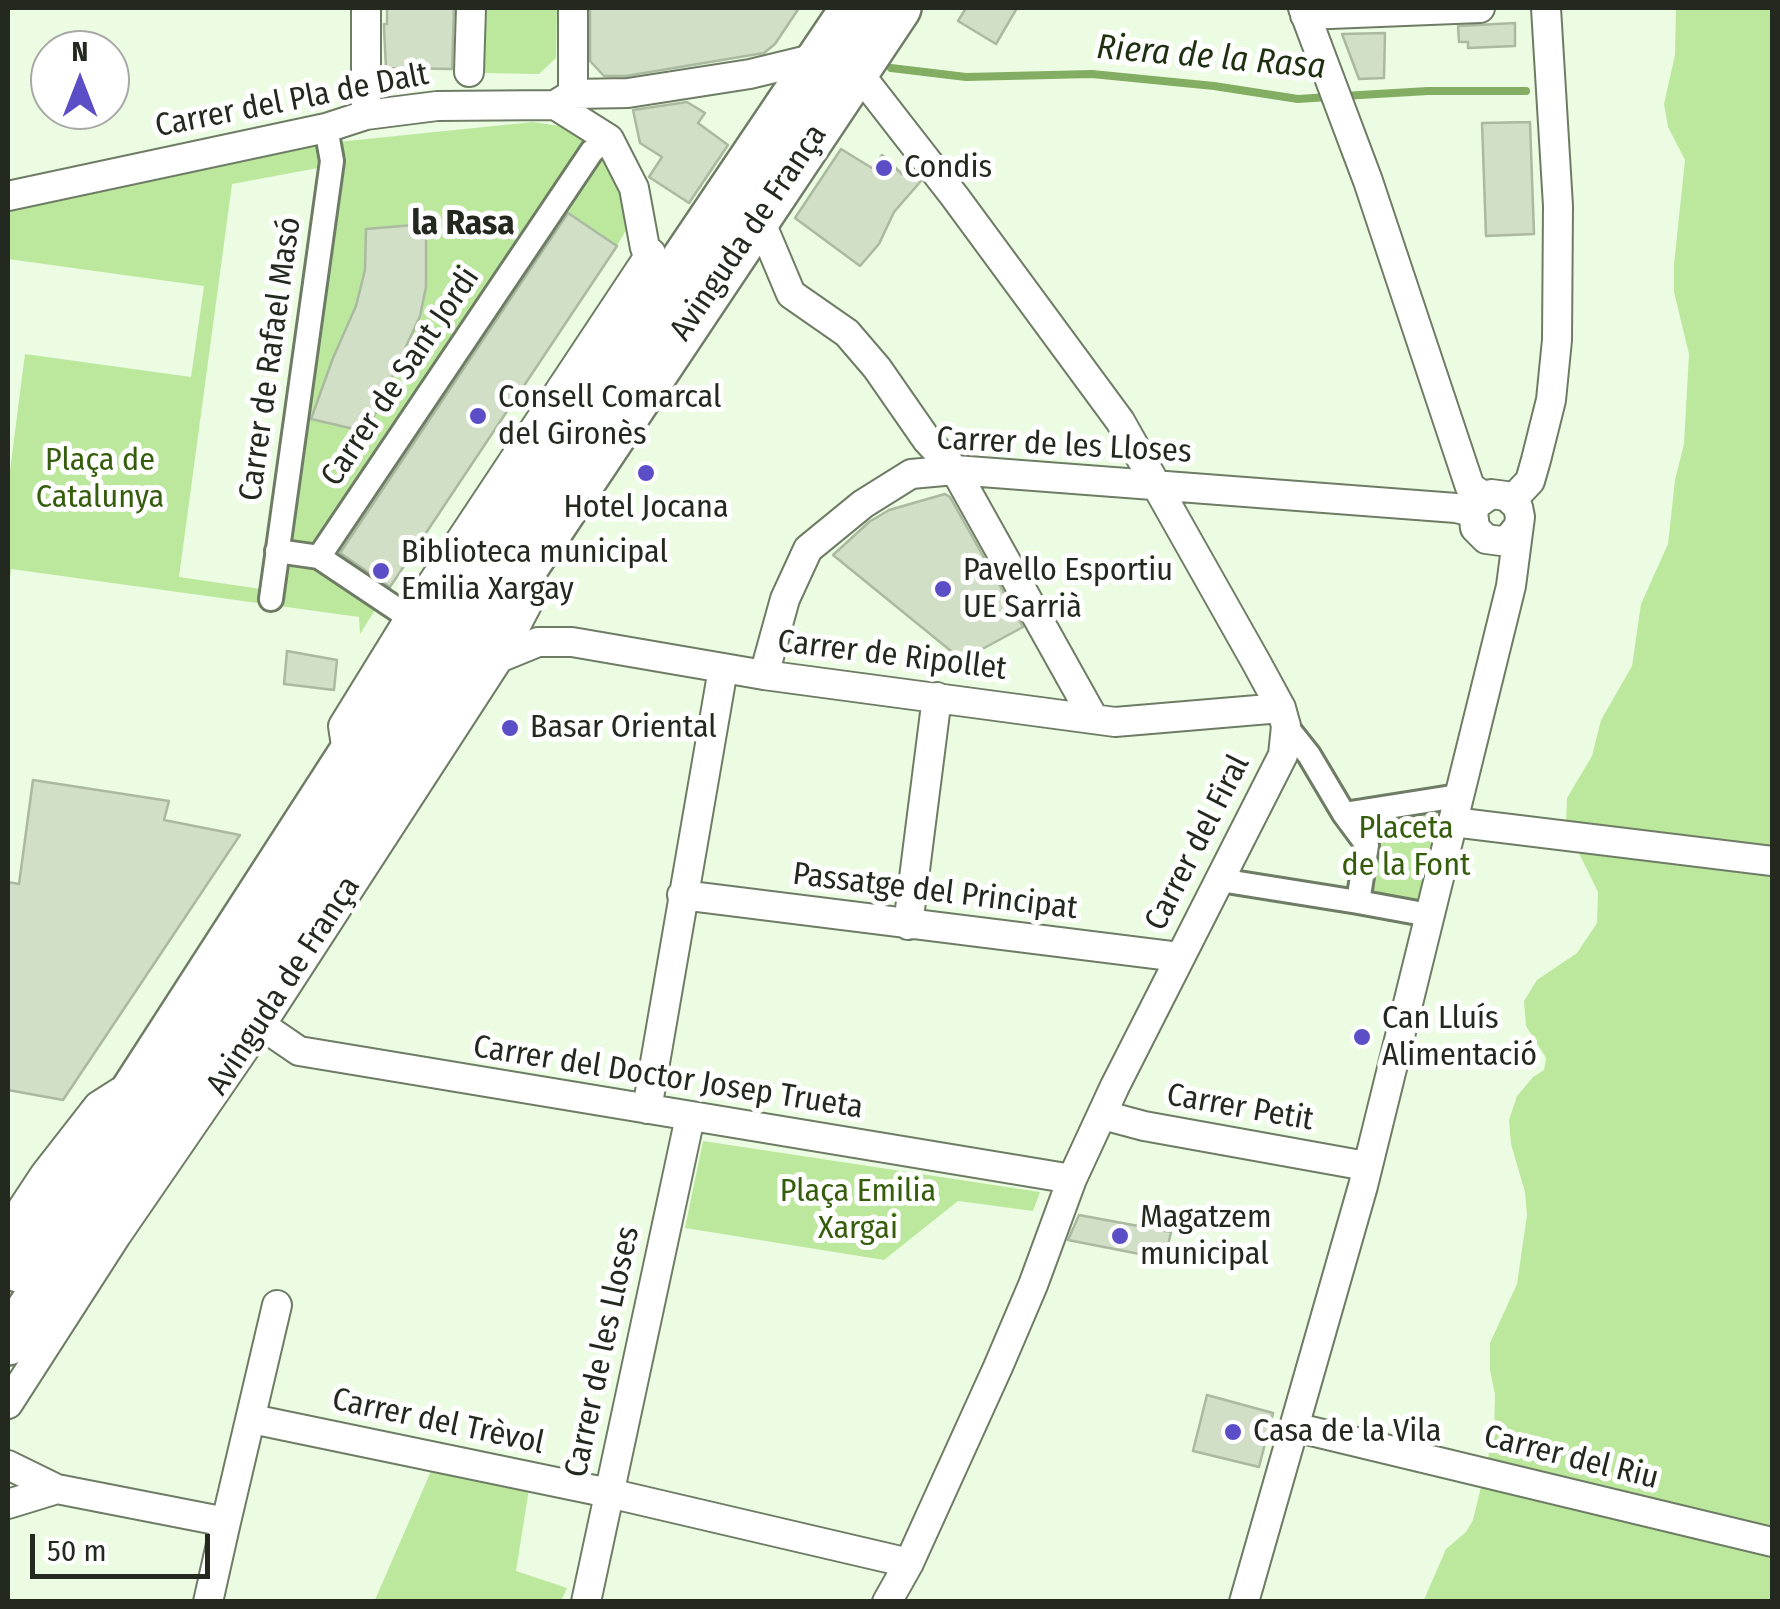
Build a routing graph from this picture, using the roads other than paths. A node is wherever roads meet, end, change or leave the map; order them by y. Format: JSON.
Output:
{"nodes":[{"id":1,"x":366,"y":8,"type":"edge"},
{"id":2,"x":471,"y":8,"type":"edge"},
{"id":3,"x":573,"y":8,"type":"edge"},
{"id":4,"x":854,"y":8,"type":"edge"},
{"id":5,"x":898,"y":8,"type":"edge"},
{"id":6,"x":1480,"y":8,"type":"edge"},
{"id":7,"x":1545,"y":8,"type":"edge"},
{"id":8,"x":1304,"y":11,"type":"edge"},
{"id":9,"x":839,"y":64,"type":"junction"},
{"id":10,"x":469,"y":72,"type":"dead end"},
{"id":11,"x":564,"y":100,"type":"junction"},
{"id":12,"x":366,"y":115,"type":"junction"},
{"id":13,"x":326,"y":128,"type":"junction"},
{"id":14,"x":608,"y":139,"type":"junction"},
{"id":15,"x":8,"y":196,"type":"edge"},
{"id":16,"x":759,"y":218,"type":"junction"},
{"id":17,"x":658,"y":270,"type":"junction"},
{"id":18,"x":564,"y":440,"type":"junction"},
{"id":19,"x":520,"y":452,"type":"junction"},
{"id":20,"x":955,"y":470,"type":"junction"},
{"id":21,"x":1158,"y":484,"type":"junction"},
{"id":22,"x":1497,"y":509,"type":"junction"},
{"id":23,"x":277,"y":551,"type":"junction"},
{"id":24,"x":319,"y":557,"type":"junction"},
{"id":25,"x":532,"y":558,"type":"junction"},
{"id":26,"x":272,"y":598,"type":"dead end"},
{"id":27,"x":410,"y":618,"type":"junction"},
{"id":28,"x":499,"y":658,"type":"junction"},
{"id":29,"x":722,"y":668,"type":"junction"},
{"id":30,"x":764,"y":675,"type":"junction"},
{"id":31,"x":937,"y":697,"type":"junction"},
{"id":32,"x":1284,"y":717,"type":"junction"},
{"id":33,"x":1094,"y":719,"type":"junction"},
{"id":34,"x":348,"y":758,"type":"junction"},
{"id":35,"x":1456,"y":809,"type":"junction"},
{"id":36,"x":1344,"y":814,"type":"junction"},
{"id":37,"x":1772,"y":861,"type":"edge"},
{"id":38,"x":1220,"y":880,"type":"junction"},
{"id":39,"x":682,"y":895,"type":"junction"},
{"id":40,"x":1358,"y":902,"type":"junction"},
{"id":41,"x":1430,"y":916,"type":"junction"},
{"id":42,"x":908,"y":925,"type":"junction"},
{"id":43,"x":1179,"y":957,"type":"junction"},
{"id":44,"x":261,"y":1025,"type":"junction"},
{"id":45,"x":142,"y":1078,"type":"junction"},
{"id":46,"x":647,"y":1108,"type":"junction"},
{"id":47,"x":1103,"y":1115,"type":"junction"},
{"id":48,"x":690,"y":1117,"type":"junction"},
{"id":49,"x":1366,"y":1166,"type":"junction"},
{"id":50,"x":1072,"y":1178,"type":"junction"},
{"id":51,"x":8,"y":1230,"type":"edge"},
{"id":52,"x":8,"y":1288,"type":"edge"},
{"id":53,"x":276,"y":1305,"type":"dead end"},
{"id":54,"x":8,"y":1342,"type":"edge"},
{"id":55,"x":8,"y":1404,"type":"edge"},
{"id":56,"x":252,"y":1418,"type":"junction"},
{"id":57,"x":1294,"y":1427,"type":"junction"},
{"id":58,"x":8,"y":1465,"type":"edge"},
{"id":59,"x":57,"y":1489,"type":"junction"},
{"id":60,"x":608,"y":1494,"type":"junction"},
{"id":61,"x":8,"y":1504,"type":"edge"},
{"id":62,"x":226,"y":1522,"type":"junction"},
{"id":63,"x":1772,"y":1542,"type":"edge"},
{"id":64,"x":909,"y":1562,"type":"junction"},
{"id":65,"x":889,"y":1600,"type":"edge"},
{"id":66,"x":208,"y":1602,"type":"edge"},
{"id":67,"x":586,"y":1602,"type":"edge"},
{"id":68,"x":1244,"y":1602,"type":"edge"}],
"edges":[{"from":1,"to":12,"type":"street"},
{"from":2,"to":10,"type":"street"},
{"from":3,"to":11,"type":"street"},
{"from":4,"to":9,"type":"main road","name":"Avinguda de França"},
{"from":5,"to":9,"type":"main road","name":"Avinguda de França"},
{"from":6,"to":8,"type":"street"},
{"from":7,"to":22,"type":"street"},
{"from":8,"to":22,"type":"street"},
{"from":9,"to":11,"type":"street"},
{"from":9,"to":16,"type":"main road","name":"Avinguda de França"},
{"from":9,"to":17,"type":"main road","name":"Avinguda de França"},
{"from":9,"to":21,"type":"street"},
{"from":11,"to":12,"type":"street","name":"Carrer del Pla de Dalt"},
{"from":11,"to":14,"type":"street"},
{"from":12,"to":13,"type":"street","name":"Carrer del Pla de Dalt"},
{"from":13,"to":15,"type":"street","name":"Carrer del Pla de Dalt"},
{"from":13,"to":23,"type":"street","name":"Carrer de Rafael Masó"},
{"from":14,"to":17,"type":"street"},
{"from":14,"to":24,"type":"street","name":"Carrer de Sant Jordi"},
{"from":16,"to":20,"type":"street"},
{"from":16,"to":25,"type":"main road","name":"Avinguda de França"},
{"from":17,"to":18,"type":"main road","name":"Avinguda de França"},
{"from":17,"to":19,"type":"street","name":"Avinguda de França"},
{"from":18,"to":19,"type":"street"},
{"from":18,"to":34,"type":"main road","name":"Avinguda de França"},
{"from":19,"to":27,"type":"street","name":"Avinguda de França"},
{"from":20,"to":21,"type":"street","name":"Carrer de les Lloses"},
{"from":20,"to":30,"type":"street","name":"Carrer de les Lloses"},
{"from":20,"to":33,"type":"street"},
{"from":21,"to":22,"type":"street","name":"Carrer de les Lloses"},
{"from":21,"to":32,"type":"street"},
{"from":22,"to":35,"type":"street"},
{"from":23,"to":24,"type":"street"},
{"from":23,"to":26,"type":"street","name":"Carrer de Rafael Masó"},
{"from":24,"to":27,"type":"street"},
{"from":25,"to":28,"type":"street","name":"Avinguda de França"},
{"from":25,"to":54,"type":"main road","name":"Avinguda de França"},
{"from":27,"to":34,"type":"street","name":"Avinguda de França"},
{"from":28,"to":29,"type":"street","name":"Carrer de Ripollet"},
{"from":28,"to":44,"type":"street","name":"Avinguda de França"},
{"from":29,"to":30,"type":"street","name":"Carrer de Ripollet"},
{"from":29,"to":39,"type":"street"},
{"from":30,"to":31,"type":"street","name":"Carrer de Ripollet"},
{"from":31,"to":33,"type":"street","name":"Carrer de Ripollet"},
{"from":31,"to":42,"type":"street"},
{"from":32,"to":33,"type":"street","name":"Carrer de Ripollet"},
{"from":32,"to":36,"type":"street"},
{"from":32,"to":38,"type":"street","name":"Carrer del Firal"},
{"from":34,"to":45,"type":"main road","name":"Avinguda de França"},
{"from":35,"to":36,"type":"street"},
{"from":35,"to":37,"type":"street"},
{"from":35,"to":41,"type":"street"},
{"from":36,"to":40,"type":"street"},
{"from":38,"to":40,"type":"street"},
{"from":38,"to":43,"type":"street","name":"Carrer del Firal"},
{"from":39,"to":42,"type":"street","name":"Passatge del Principat"},
{"from":39,"to":46,"type":"street"},
{"from":40,"to":41,"type":"street"},
{"from":41,"to":49,"type":"street"},
{"from":42,"to":43,"type":"street","name":"Passatge del Principat"},
{"from":43,"to":47,"type":"street","name":"Carrer del Firal"},
{"from":44,"to":46,"type":"street","name":"Carrer del Doctor Josep Trueta"},
{"from":44,"to":55,"type":"street","name":"Avinguda de França"},
{"from":45,"to":51,"type":"street","name":"Avinguda de França"},
{"from":45,"to":52,"type":"main road","name":"Avinguda de França"},
{"from":46,"to":48,"type":"street","name":"Carrer del Doctor Josep Trueta"},
{"from":47,"to":49,"type":"street","name":"Carrer Petit"},
{"from":47,"to":50,"type":"street","name":"Carrer del Firal"},
{"from":48,"to":50,"type":"street","name":"Carrer del Doctor Josep Trueta"},
{"from":48,"to":60,"type":"street","name":"Carrer de les Lloses"},
{"from":49,"to":57,"type":"street"},
{"from":50,"to":64,"type":"street","name":"Carrer del Firal"},
{"from":53,"to":56,"type":"street"},
{"from":56,"to":60,"type":"street","name":"Carrer del Trèvol"},
{"from":56,"to":62,"type":"street"},
{"from":57,"to":63,"type":"street","name":"Carrer del Riu"},
{"from":57,"to":68,"type":"street"},
{"from":58,"to":59,"type":"street"},
{"from":59,"to":61,"type":"street"},
{"from":59,"to":62,"type":"street"},
{"from":60,"to":64,"type":"street","name":"Carrer del Trèvol"},
{"from":60,"to":67,"type":"street","name":"Carrer de les Lloses"},
{"from":62,"to":66,"type":"street"},
{"from":64,"to":65,"type":"street","name":"Carrer del Firal"}]}
